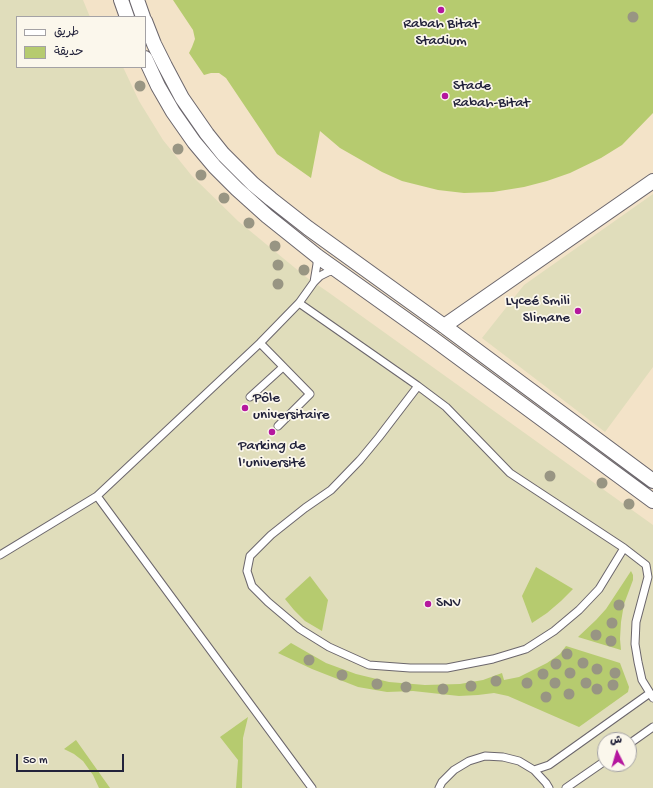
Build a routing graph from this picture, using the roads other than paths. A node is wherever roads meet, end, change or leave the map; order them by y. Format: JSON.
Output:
{"nodes":[{"id":1,"x":121,"y":0,"type":"edge"},
{"id":2,"x":137,"y":0,"type":"edge"},
{"id":3,"x":127,"y":16,"type":"edge"},
{"id":4,"x":143,"y":16,"type":"edge"},
{"id":5,"x":146,"y":24,"type":"edge"},
{"id":6,"x":146,"y":60,"type":"edge"},
{"id":7,"x":653,"y":181,"type":"edge"},
{"id":8,"x":317,"y":256,"type":"junction"},
{"id":9,"x":337,"y":270,"type":"junction"},
{"id":10,"x":314,"y":282,"type":"junction"},
{"id":11,"x":299,"y":303,"type":"junction"},
{"id":12,"x":444,"y":326,"type":"junction"},
{"id":13,"x":260,"y":343,"type":"junction"},
{"id":14,"x":283,"y":367,"type":"junction"},
{"id":15,"x":418,"y":386,"type":"junction"},
{"id":16,"x":250,"y":396,"type":"dead end"},
{"id":17,"x":278,"y":426,"type":"dead end"},
{"id":18,"x":653,"y":481,"type":"edge"},
{"id":19,"x":97,"y":496,"type":"junction"},
{"id":20,"x":653,"y":501,"type":"edge"},
{"id":21,"x":624,"y":548,"type":"junction"},
{"id":22,"x":0,"y":555,"type":"edge"},
{"id":23,"x":651,"y":696,"type":"edge"},
{"id":24,"x":653,"y":727,"type":"edge"},
{"id":25,"x":637,"y":738,"type":"edge"},
{"id":26,"x":597,"y":767,"type":"edge"},
{"id":27,"x":534,"y":770,"type":"junction"},
{"id":28,"x":312,"y":788,"type":"edge"},
{"id":29,"x":439,"y":788,"type":"edge"},
{"id":30,"x":549,"y":788,"type":"edge"},
{"id":31,"x":566,"y":788,"type":"edge"}],
"edges":[{"from":1,"to":3,"type":"street"},
{"from":2,"to":4,"type":"street"},
{"from":5,"to":12,"type":"street"},
{"from":6,"to":8,"type":"street"},
{"from":7,"to":12,"type":"street"},
{"from":8,"to":9,"type":"street"},
{"from":8,"to":10,"type":"lane"},
{"from":9,"to":10,"type":"lane"},
{"from":9,"to":20,"type":"street"},
{"from":10,"to":11,"type":"lane"},
{"from":11,"to":13,"type":"lane"},
{"from":11,"to":15,"type":"lane"},
{"from":12,"to":18,"type":"street"},
{"from":13,"to":14,"type":"lane"},
{"from":13,"to":19,"type":"lane"},
{"from":14,"to":16,"type":"lane"},
{"from":14,"to":17,"type":"lane"},
{"from":15,"to":21,"type":"lane"},
{"from":15,"to":21,"type":"lane"},
{"from":19,"to":22,"type":"lane"},
{"from":19,"to":28,"type":"lane"},
{"from":21,"to":23,"type":"lane"},
{"from":23,"to":27,"type":"lane"},
{"from":24,"to":25,"type":"lane"},
{"from":26,"to":31,"type":"lane"},
{"from":27,"to":29,"type":"lane"},
{"from":27,"to":30,"type":"lane"}]}
